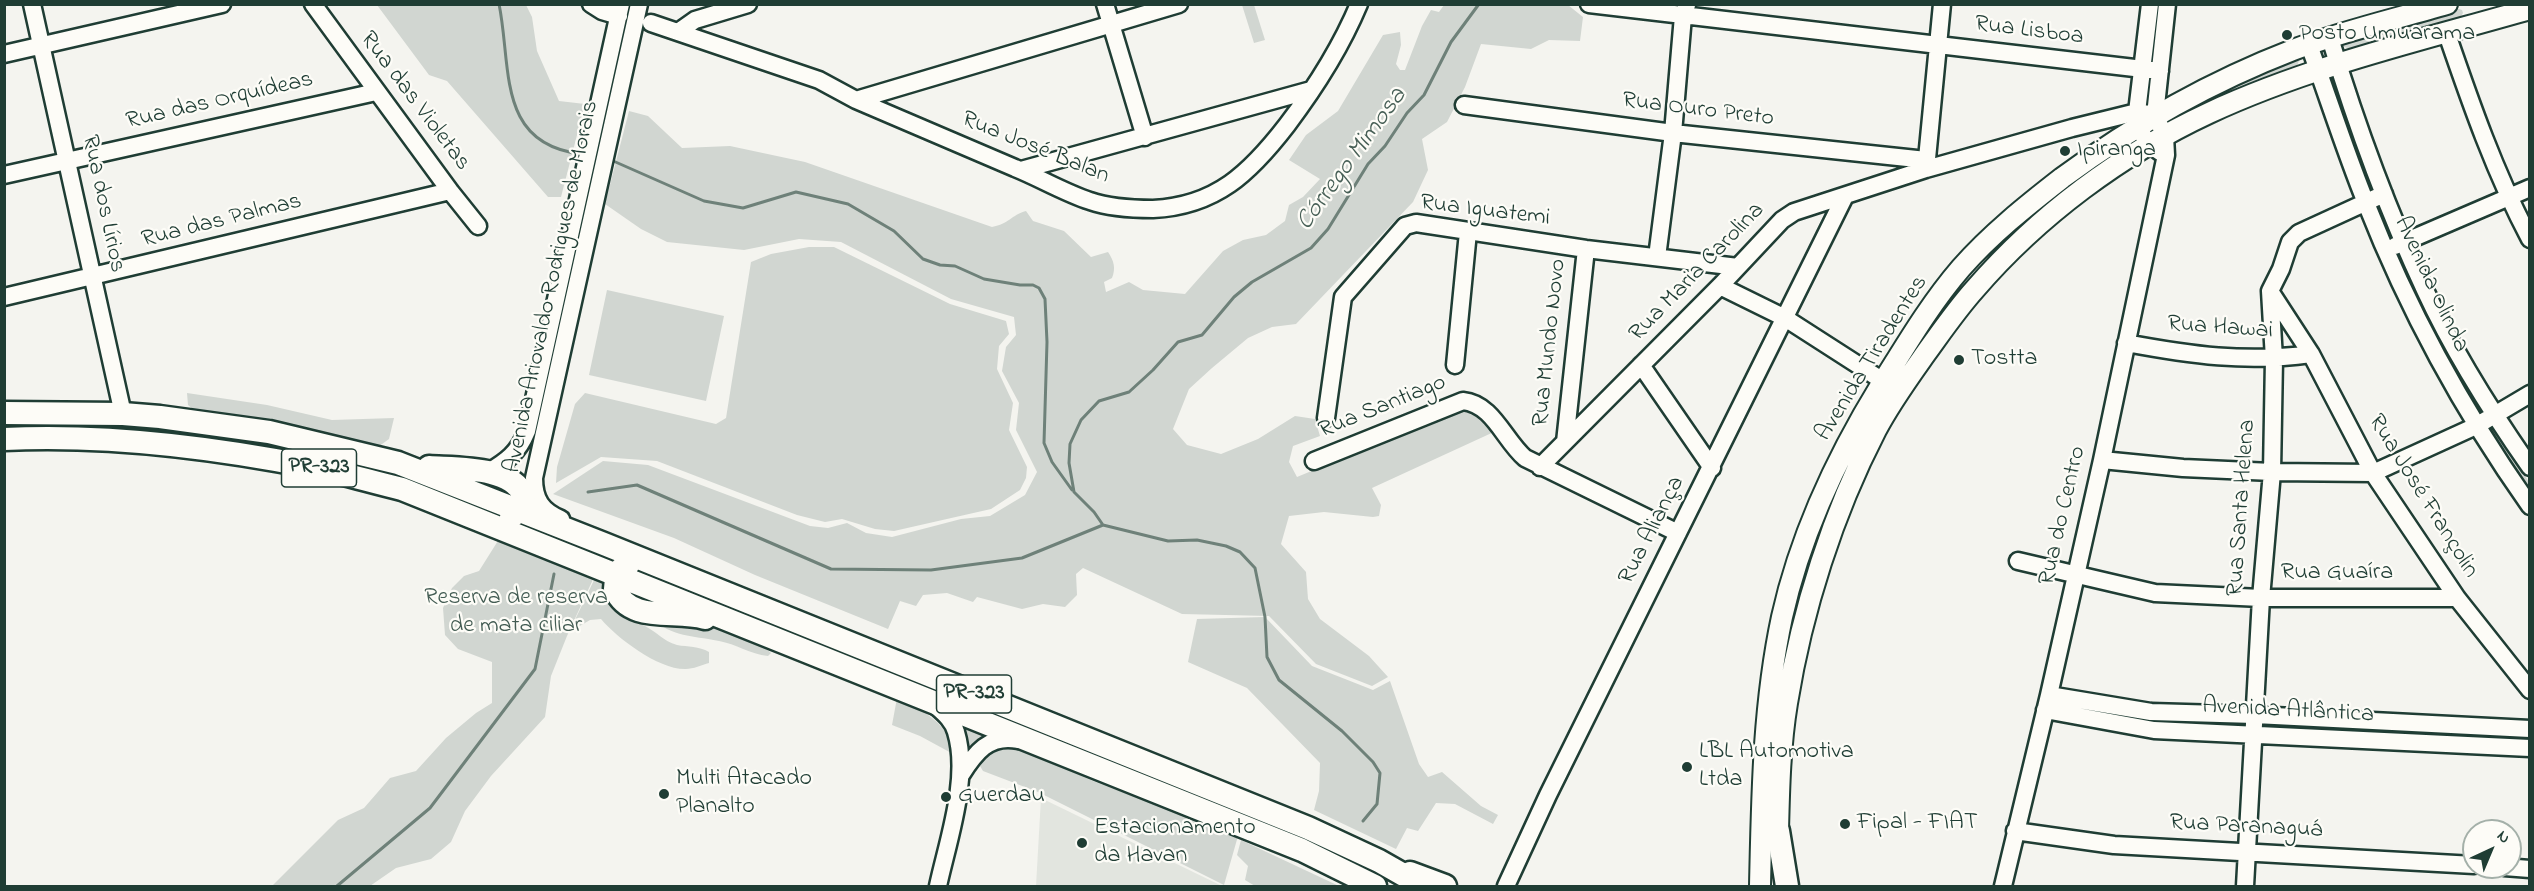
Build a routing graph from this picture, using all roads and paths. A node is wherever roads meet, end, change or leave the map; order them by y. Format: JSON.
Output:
{"nodes":[{"id":1,"x":32,"y":4,"type":"edge"},
{"id":2,"x":222,"y":4,"type":"edge"},
{"id":3,"x":313,"y":4,"type":"edge"},
{"id":4,"x":591,"y":4,"type":"edge"},
{"id":5,"x":639,"y":4,"type":"edge"},
{"id":6,"x":748,"y":4,"type":"edge"},
{"id":7,"x":1105,"y":4,"type":"edge"},
{"id":8,"x":1179,"y":4,"type":"edge"},
{"id":9,"x":1359,"y":4,"type":"edge"},
{"id":10,"x":1589,"y":4,"type":"edge"},
{"id":11,"x":1942,"y":4,"type":"edge"},
{"id":12,"x":2150,"y":4,"type":"edge"},
{"id":13,"x":2167,"y":4,"type":"edge"},
{"id":14,"x":2447,"y":4,"type":"edge"},
{"id":15,"x":2529,"y":9,"type":"edge"},
{"id":16,"x":620,"y":10,"type":"edge"},
{"id":17,"x":1685,"y":10,"type":"edge"},
{"id":18,"x":651,"y":23,"type":"dead end"},
{"id":19,"x":1111,"y":24,"type":"junction"},
{"id":20,"x":678,"y":32,"type":"junction"},
{"id":21,"x":2447,"y":34,"type":"junction"},
{"id":22,"x":2330,"y":38,"type":"junction"},
{"id":23,"x":42,"y":45,"type":"junction"},
{"id":24,"x":1937,"y":45,"type":"junction"},
{"id":25,"x":2309,"y":45,"type":"junction"},
{"id":26,"x":4,"y":54,"type":"edge"},
{"id":27,"x":2337,"y":64,"type":"junction"},
{"id":28,"x":2142,"y":69,"type":"junction"},
{"id":29,"x":2318,"y":70,"type":"junction"},
{"id":30,"x":2160,"y":71,"type":"junction"},
{"id":31,"x":1311,"y":90,"type":"junction"},
{"id":32,"x":376,"y":92,"type":"junction"},
{"id":33,"x":856,"y":100,"type":"junction"},
{"id":34,"x":1464,"y":105,"type":"dead end"},
{"id":35,"x":2143,"y":117,"type":"junction"},
{"id":36,"x":1673,"y":134,"type":"junction"},
{"id":37,"x":1144,"y":136,"type":"junction"},
{"id":38,"x":2160,"y":145,"type":"junction"},
{"id":39,"x":596,"y":156,"type":"junction"},
{"id":40,"x":68,"y":161,"type":"junction"},
{"id":41,"x":1926,"y":165,"type":"junction"},
{"id":42,"x":1022,"y":170,"type":"junction"},
{"id":43,"x":4,"y":175,"type":"edge"},
{"id":44,"x":2529,"y":188,"type":"edge"},
{"id":45,"x":450,"y":191,"type":"junction"},
{"id":46,"x":2384,"y":194,"type":"junction"},
{"id":47,"x":1844,"y":198,"type":"junction"},
{"id":48,"x":2508,"y":198,"type":"junction"},
{"id":49,"x":2365,"y":202,"type":"junction"},
{"id":50,"x":478,"y":226,"type":"dead end"},
{"id":51,"x":1468,"y":232,"type":"junction"},
{"id":52,"x":2529,"y":239,"type":"edge"},
{"id":53,"x":2405,"y":243,"type":"junction"},
{"id":54,"x":1586,"y":249,"type":"junction"},
{"id":55,"x":2385,"y":250,"type":"junction"},
{"id":56,"x":1657,"y":257,"type":"junction"},
{"id":57,"x":1738,"y":267,"type":"junction"},
{"id":58,"x":94,"y":277,"type":"junction"},
{"id":59,"x":1948,"y":284,"type":"junction"},
{"id":60,"x":1720,"y":286,"type":"junction"},
{"id":61,"x":2270,"y":291,"type":"junction"},
{"id":62,"x":4,"y":297,"type":"edge"},
{"id":63,"x":1966,"y":300,"type":"junction"},
{"id":64,"x":1785,"y":318,"type":"junction"},
{"id":65,"x":2126,"y":343,"type":"junction"},
{"id":66,"x":2311,"y":354,"type":"junction"},
{"id":67,"x":2274,"y":359,"type":"junction"},
{"id":68,"x":1455,"y":365,"type":"dead end"},
{"id":69,"x":1641,"y":365,"type":"junction"},
{"id":70,"x":1887,"y":375,"type":"junction"},
{"id":71,"x":1907,"y":380,"type":"junction"},
{"id":72,"x":2529,"y":394,"type":"edge"},
{"id":73,"x":4,"y":413,"type":"edge"},
{"id":74,"x":123,"y":414,"type":"junction"},
{"id":75,"x":2494,"y":415,"type":"junction"},
{"id":76,"x":1326,"y":418,"type":"dead end"},
{"id":77,"x":2476,"y":426,"type":"junction"},
{"id":78,"x":4,"y":439,"type":"edge"},
{"id":79,"x":1565,"y":442,"type":"junction"},
{"id":80,"x":2102,"y":460,"type":"junction"},
{"id":81,"x":1314,"y":461,"type":"dead end"},
{"id":82,"x":398,"y":463,"type":"junction"},
{"id":83,"x":1540,"y":467,"type":"junction"},
{"id":84,"x":2529,"y":467,"type":"edge"},
{"id":85,"x":1712,"y":468,"type":"junction"},
{"id":86,"x":2272,"y":472,"type":"junction"},
{"id":87,"x":487,"y":473,"type":"junction"},
{"id":88,"x":2373,"y":473,"type":"junction"},
{"id":89,"x":1828,"y":487,"type":"junction"},
{"id":90,"x":402,"y":489,"type":"junction"},
{"id":91,"x":1848,"y":495,"type":"junction"},
{"id":92,"x":2529,"y":506,"type":"edge"},
{"id":93,"x":520,"y":510,"type":"junction"},
{"id":94,"x":1678,"y":533,"type":"junction"},
{"id":95,"x":604,"y":544,"type":"junction"},
{"id":96,"x":2018,"y":561,"type":"dead end"},
{"id":97,"x":671,"y":572,"type":"junction"},
{"id":98,"x":616,"y":574,"type":"junction"},
{"id":99,"x":2076,"y":574,"type":"junction"},
{"id":100,"x":2261,"y":598,"type":"junction"},
{"id":101,"x":2457,"y":598,"type":"junction"},
{"id":102,"x":2529,"y":690,"type":"edge"},
{"id":103,"x":930,"y":700,"type":"junction"},
{"id":104,"x":2047,"y":702,"type":"junction"},
{"id":105,"x":2255,"y":715,"type":"junction"},
{"id":106,"x":2529,"y":729,"type":"edge"},
{"id":107,"x":2254,"y":734,"type":"junction"},
{"id":108,"x":1034,"y":742,"type":"junction"},
{"id":109,"x":1772,"y":745,"type":"junction"},
{"id":110,"x":2529,"y":748,"type":"edge"},
{"id":111,"x":961,"y":776,"type":"junction"},
{"id":112,"x":1778,"y":831,"type":"junction"},
{"id":113,"x":2015,"y":831,"type":"junction"},
{"id":114,"x":2247,"y":851,"type":"junction"},
{"id":115,"x":1379,"y":861,"type":"junction"},
{"id":116,"x":2462,"y":864,"type":"edge"},
{"id":117,"x":938,"y":886,"type":"edge"},
{"id":118,"x":1375,"y":886,"type":"edge"},
{"id":119,"x":1423,"y":886,"type":"edge"},
{"id":120,"x":1445,"y":886,"type":"edge"},
{"id":121,"x":1506,"y":886,"type":"edge"},
{"id":122,"x":1760,"y":886,"type":"edge"},
{"id":123,"x":1781,"y":886,"type":"edge"},
{"id":124,"x":1787,"y":886,"type":"edge"},
{"id":125,"x":2003,"y":886,"type":"edge"},
{"id":126,"x":2245,"y":886,"type":"edge"}],
"edges":[{"from":1,"to":23,"type":"street","name":"Rua dos Lírios"},
{"from":2,"to":23,"type":"street"},
{"from":3,"to":32,"type":"street","name":"Rua das Violetas"},
{"from":4,"to":16,"type":"street"},
{"from":5,"to":39,"type":"street","name":"Avenida Ariovaldo Rodrigues de Morais"},
{"from":6,"to":20,"type":"street"},
{"from":7,"to":19,"type":"street"},
{"from":8,"to":19,"type":"street"},
{"from":9,"to":31,"type":"street","name":"Rua José Balan"},
{"from":10,"to":17,"type":"street","name":"Rua Lisboa"},
{"from":11,"to":24,"type":"street"},
{"from":12,"to":28,"type":"street"},
{"from":13,"to":30,"type":"street"},
{"from":14,"to":22,"type":"main road","name":"Avenida Tiradentes"},
{"from":15,"to":21,"type":"main road","name":"Avenida Tiradentes"},
{"from":16,"to":39,"type":"street","name":"Avenida Ariovaldo Rodrigues de Morais"},
{"from":17,"to":24,"type":"street","name":"Rua Lisboa"},
{"from":17,"to":36,"type":"street"},
{"from":18,"to":20,"type":"street","name":"Rua José Balan"},
{"from":19,"to":33,"type":"street"},
{"from":19,"to":37,"type":"street"},
{"from":20,"to":33,"type":"street","name":"Rua José Balan"},
{"from":21,"to":27,"type":"main road","name":"Avenida Tiradentes"},
{"from":21,"to":48,"type":"street"},
{"from":22,"to":25,"type":"main road","name":"Avenida Tiradentes"},
{"from":22,"to":27,"type":"street","name":"Avenida Olinda"},
{"from":23,"to":26,"type":"street"},
{"from":23,"to":40,"type":"street","name":"Rua dos Lírios"},
{"from":24,"to":28,"type":"street","name":"Rua Lisboa"},
{"from":24,"to":41,"type":"street"},
{"from":25,"to":29,"type":"street","name":"Avenida Olinda"},
{"from":25,"to":35,"type":"main road","name":"Avenida Tiradentes"},
{"from":27,"to":29,"type":"main road","name":"Avenida Tiradentes"},
{"from":27,"to":46,"type":"street","name":"Avenida Olinda"},
{"from":28,"to":30,"type":"street","name":"Rua Lisboa"},
{"from":28,"to":35,"type":"street"},
{"from":29,"to":38,"type":"main road","name":"Avenida Tiradentes"},
{"from":29,"to":49,"type":"street","name":"Avenida Olinda"},
{"from":30,"to":35,"type":"street"},
{"from":31,"to":37,"type":"street"},
{"from":31,"to":42,"type":"street","name":"Rua José Balan"},
{"from":32,"to":40,"type":"street","name":"Rua das Orquídeas"},
{"from":32,"to":45,"type":"street","name":"Rua das Violetas"},
{"from":33,"to":42,"type":"street","name":"Rua José Balan"},
{"from":34,"to":36,"type":"street","name":"Rua Ouro Preto"},
{"from":35,"to":38,"type":"street"},
{"from":35,"to":41,"type":"street","name":"Rua Maria Carolina"},
{"from":35,"to":59,"type":"main road","name":"Avenida Tiradentes"},
{"from":36,"to":41,"type":"street","name":"Rua Ouro Preto"},
{"from":36,"to":56,"type":"street"},
{"from":37,"to":42,"type":"street"},
{"from":38,"to":63,"type":"main road","name":"Avenida Tiradentes"},
{"from":38,"to":65,"type":"street","name":"Rua do Centro"},
{"from":39,"to":87,"type":"street","name":"Avenida Ariovaldo Rodrigues de Morais"},
{"from":39,"to":95,"type":"street","name":"Avenida Ariovaldo Rodrigues de Morais"},
{"from":40,"to":43,"type":"street","name":"Rua das Orquídeas"},
{"from":40,"to":58,"type":"street","name":"Rua dos Lírios"},
{"from":41,"to":47,"type":"street","name":"Rua Maria Carolina"},
{"from":44,"to":48,"type":"street"},
{"from":45,"to":50,"type":"street","name":"Rua das Violetas"},
{"from":45,"to":58,"type":"street","name":"Rua das Palmas"},
{"from":46,"to":49,"type":"street","name":"Rua Santa Helena"},
{"from":46,"to":53,"type":"street","name":"Avenida Olinda"},
{"from":47,"to":57,"type":"street","name":"Rua Maria Carolina"},
{"from":47,"to":64,"type":"street","name":"Rua Aliança"},
{"from":48,"to":52,"type":"street"},
{"from":48,"to":53,"type":"street"},
{"from":49,"to":55,"type":"street","name":"Avenida Olinda"},
{"from":49,"to":61,"type":"street","name":"Rua Santa Helena"},
{"from":51,"to":54,"type":"street","name":"Rua Iguatemi"},
{"from":51,"to":68,"type":"street"},
{"from":51,"to":76,"type":"street","name":"Rua Iguatemi"},
{"from":53,"to":55,"type":"street"},
{"from":53,"to":75,"type":"street","name":"Avenida Olinda"},
{"from":54,"to":56,"type":"street","name":"Rua Iguatemi"},
{"from":54,"to":79,"type":"street","name":"Rua Mundo Novo"},
{"from":55,"to":77,"type":"street","name":"Avenida Olinda"},
{"from":56,"to":57,"type":"street","name":"Rua Iguatemi"},
{"from":57,"to":60,"type":"street","name":"Rua Maria Carolina"},
{"from":58,"to":62,"type":"street","name":"Rua das Palmas"},
{"from":58,"to":74,"type":"street","name":"Rua dos Lírios"},
{"from":59,"to":63,"type":"main road"},
{"from":59,"to":70,"type":"main road","name":"Avenida Tiradentes"},
{"from":60,"to":64,"type":"street"},
{"from":60,"to":69,"type":"street","name":"Rua Maria Carolina"},
{"from":61,"to":66,"type":"street","name":"Rua José Françolin"},
{"from":61,"to":67,"type":"street","name":"Rua Santa Helena"},
{"from":63,"to":71,"type":"main road","name":"Avenida Tiradentes"},
{"from":64,"to":70,"type":"street"},
{"from":64,"to":85,"type":"street","name":"Rua Aliança"},
{"from":65,"to":67,"type":"street","name":"Rua Hawai"},
{"from":65,"to":80,"type":"street","name":"Rua do Centro"},
{"from":66,"to":67,"type":"street","name":"Rua Hawai"},
{"from":66,"to":88,"type":"street","name":"Rua José Françolin"},
{"from":67,"to":86,"type":"street","name":"Rua Santa Helena"},
{"from":69,"to":79,"type":"street","name":"Rua Maria Carolina"},
{"from":69,"to":85,"type":"street"},
{"from":70,"to":71,"type":"main road"},
{"from":70,"to":89,"type":"main road","name":"Avenida Tiradentes"},
{"from":71,"to":91,"type":"main road","name":"Avenida Tiradentes"},
{"from":72,"to":75,"type":"street"},
{"from":73,"to":74,"type":"highway","number":"PR-323"},
{"from":74,"to":82,"type":"highway","number":"PR-323"},
{"from":75,"to":77,"type":"street"},
{"from":75,"to":84,"type":"street","name":"Avenida Olinda"},
{"from":77,"to":88,"type":"street"},
{"from":77,"to":92,"type":"street","name":"Avenida Olinda"},
{"from":78,"to":90,"type":"highway","number":"PR-323"},
{"from":79,"to":83,"type":"street","name":"Rua Maria Carolina"},
{"from":80,"to":86,"type":"street"},
{"from":80,"to":99,"type":"street","name":"Rua do Centro"},
{"from":81,"to":83,"type":"street","name":"Rua Santiago"},
{"from":82,"to":87,"type":"highway"},
{"from":82,"to":93,"type":"highway","number":"PR-323"},
{"from":83,"to":94,"type":"street","name":"Rua Santiago"},
{"from":85,"to":94,"type":"street","name":"Rua Aliança"},
{"from":86,"to":88,"type":"street"},
{"from":86,"to":100,"type":"street","name":"Rua Santa Helena"},
{"from":87,"to":93,"type":"highway"},
{"from":88,"to":101,"type":"street","name":"Rua José Françolin"},
{"from":89,"to":91,"type":"main road"},
{"from":89,"to":109,"type":"main road","name":"Avenida Tiradentes"},
{"from":90,"to":93,"type":"highway"},
{"from":90,"to":98,"type":"highway","number":"PR-323"},
{"from":91,"to":109,"type":"main road","name":"Avenida Tiradentes"},
{"from":93,"to":95,"type":"highway","number":"PR-323"},
{"from":94,"to":121,"type":"street","name":"Rua Aliança"},
{"from":95,"to":97,"type":"highway","number":"PR-323"},
{"from":96,"to":99,"type":"street","name":"Rua Guaíra"},
{"from":97,"to":98,"type":"highway"},
{"from":97,"to":115,"type":"highway","number":"PR-323"},
{"from":98,"to":103,"type":"highway","number":"PR-323"},
{"from":99,"to":100,"type":"street","name":"Rua Guaíra"},
{"from":99,"to":104,"type":"street","name":"Rua do Centro"},
{"from":100,"to":101,"type":"street","name":"Rua Guaíra"},
{"from":100,"to":105,"type":"street","name":"Rua Santa Helena"},
{"from":101,"to":102,"type":"street","name":"Rua José Françolin"},
{"from":103,"to":108,"type":"highway","number":"PR-323"},
{"from":103,"to":111,"type":"street"},
{"from":104,"to":105,"type":"street"},
{"from":104,"to":107,"type":"street","name":"Avenida Atlântica"},
{"from":104,"to":113,"type":"street","name":"Rua do Centro"},
{"from":105,"to":106,"type":"street"},
{"from":105,"to":107,"type":"street","name":"Rua Santa Helena"},
{"from":107,"to":110,"type":"street","name":"Avenida Atlântica"},
{"from":107,"to":114,"type":"street","name":"Rua Santa Helena"},
{"from":108,"to":111,"type":"street"},
{"from":108,"to":118,"type":"highway","number":"PR-323"},
{"from":109,"to":112,"type":"main road","name":"Avenida Tiradentes"},
{"from":109,"to":122,"type":"main road","name":"Avenida Tiradentes"},
{"from":111,"to":117,"type":"street"},
{"from":112,"to":123,"type":"highway"},
{"from":112,"to":124,"type":"highway"},
{"from":113,"to":114,"type":"street","name":"Rua Paranaguá"},
{"from":113,"to":125,"type":"street","name":"Rua do Centro"},
{"from":114,"to":116,"type":"street","name":"Rua Paranaguá"},
{"from":114,"to":126,"type":"street","name":"Rua Santa Helena"},
{"from":115,"to":119,"type":"highway","number":"PR-323"},
{"from":115,"to":120,"type":"highway"}]}
